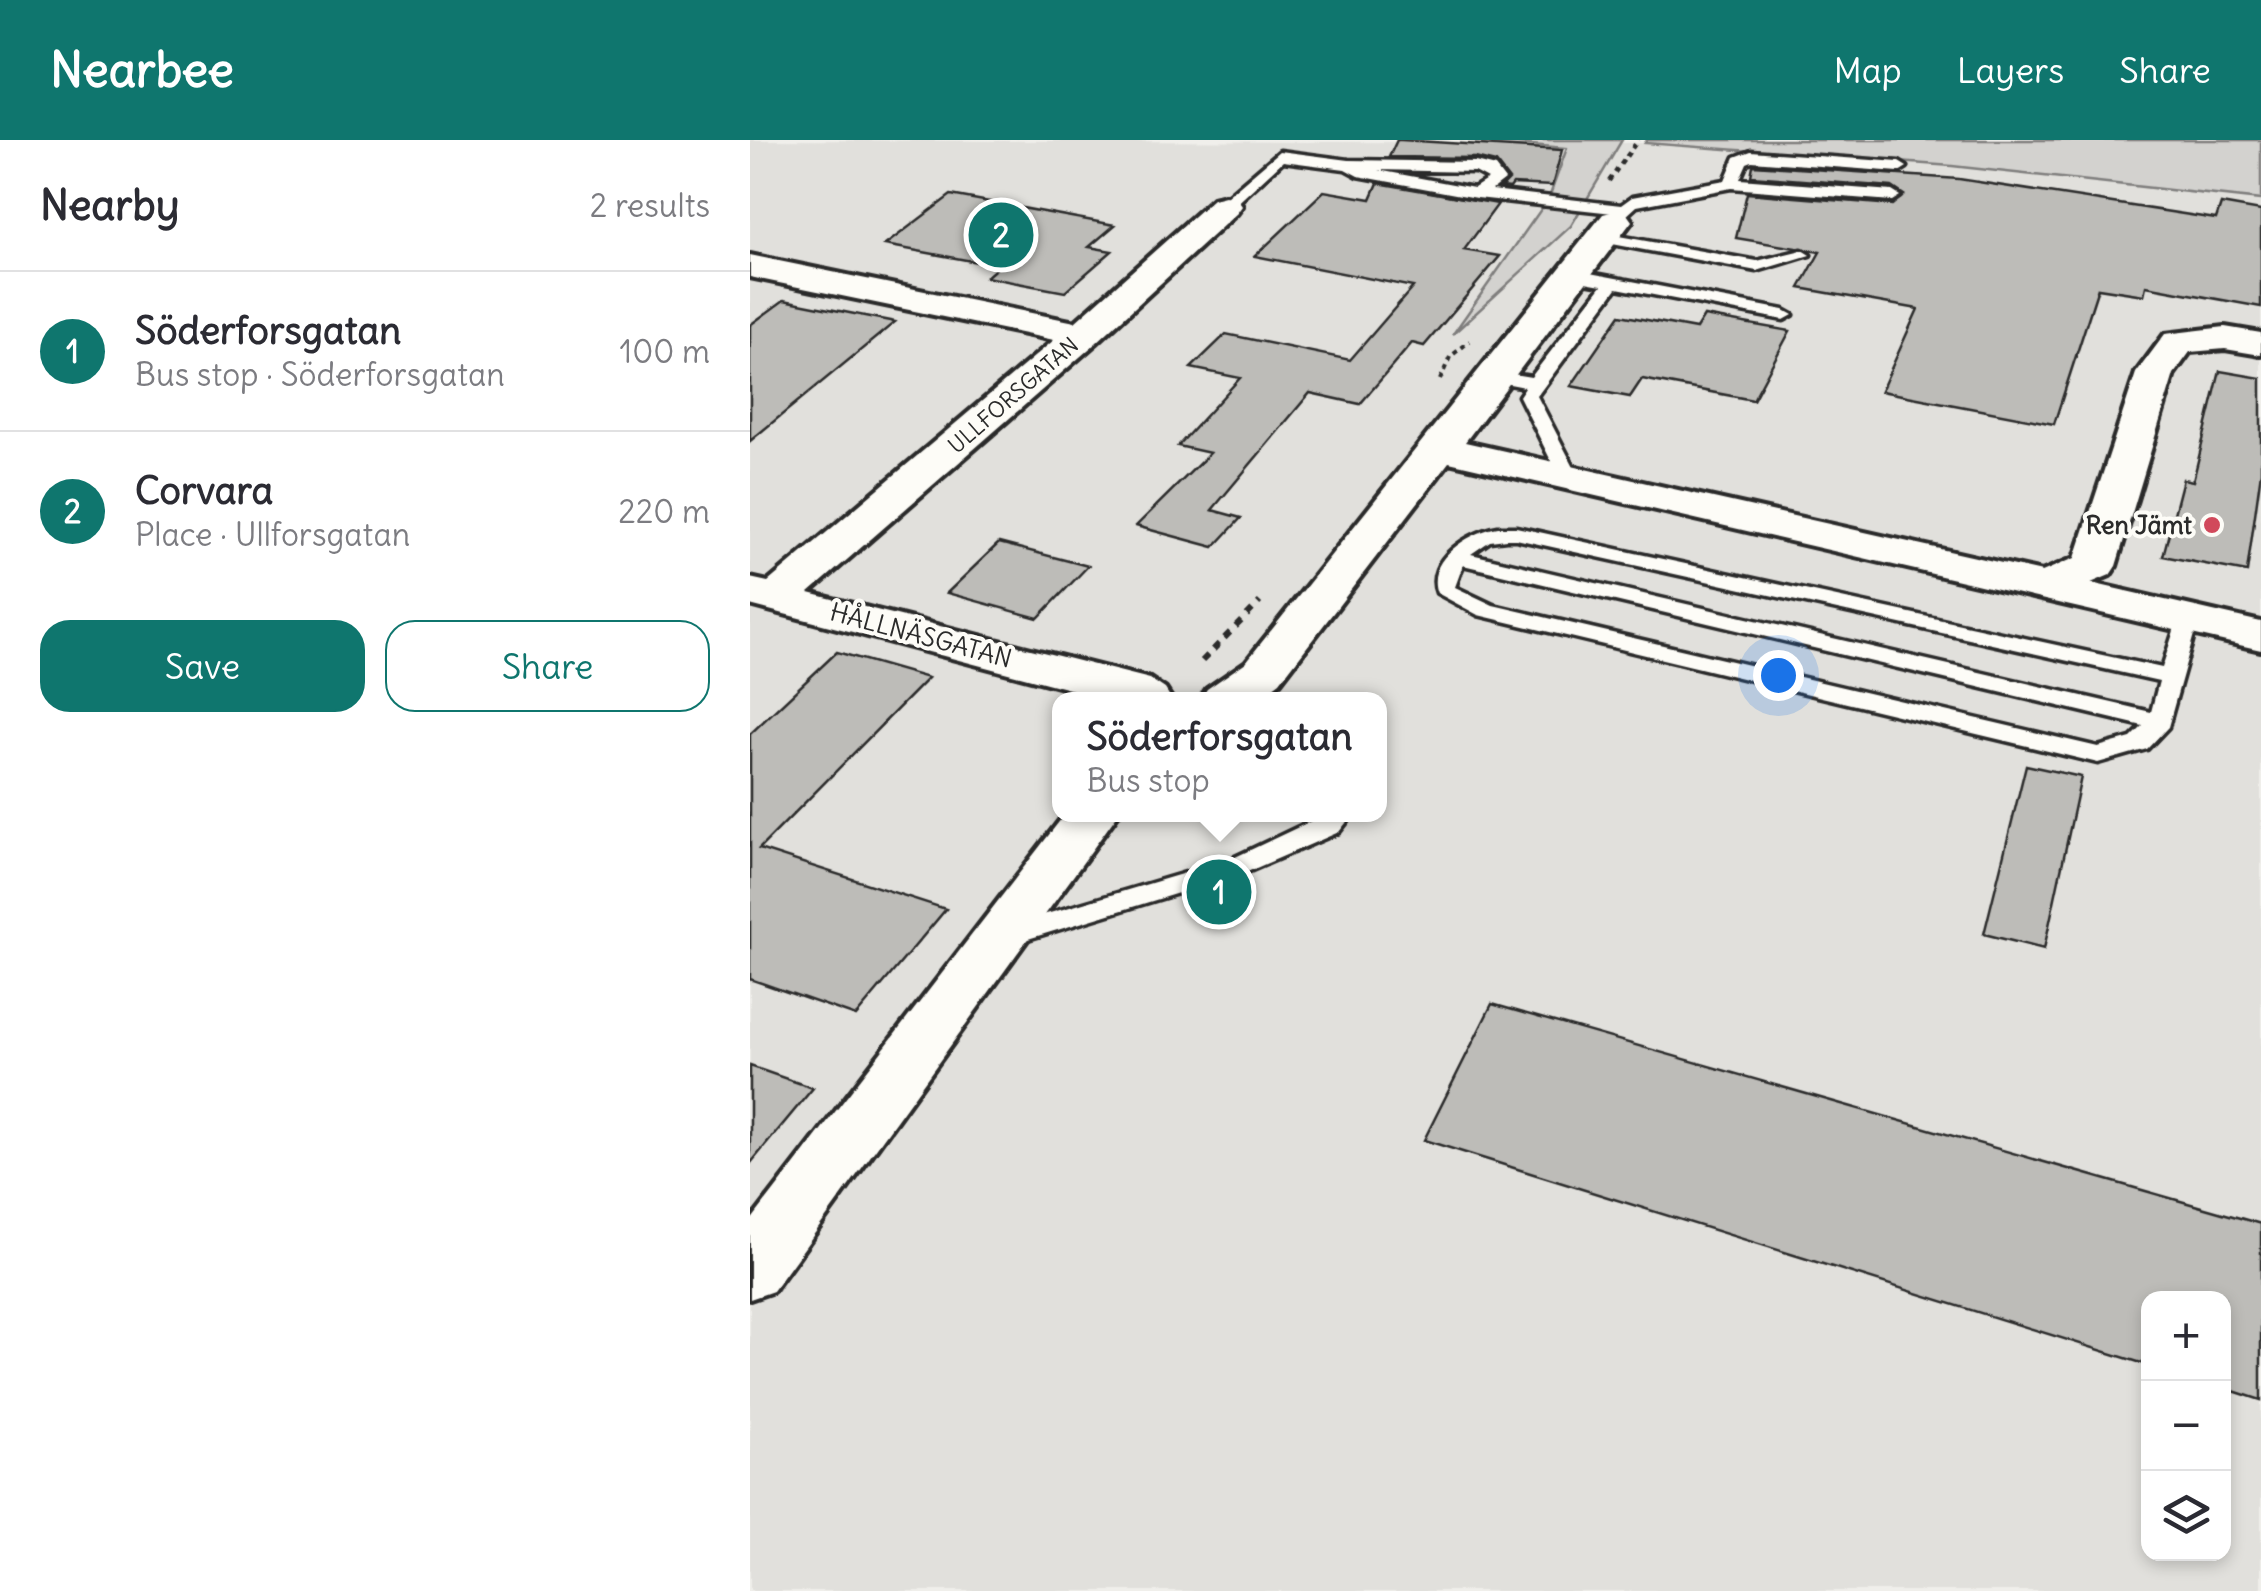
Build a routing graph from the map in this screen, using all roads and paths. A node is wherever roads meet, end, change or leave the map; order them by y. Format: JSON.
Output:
{"nodes":[{"id":1,"x":1349,"y":165,"type":"junction"},
{"id":2,"x":1899,"y":167,"type":"dead end"},
{"id":3,"x":1731,"y":183,"type":"junction"},
{"id":4,"x":1477,"y":193,"type":"junction"},
{"id":5,"x":1892,"y":196,"type":"dead end"},
{"id":6,"x":1225,"y":206,"type":"joint"},
{"id":7,"x":1614,"y":223,"type":"junction"},
{"id":8,"x":1802,"y":255,"type":"dead end"},
{"id":9,"x":750,"y":266,"type":"edge"},
{"id":10,"x":1574,"y":275,"type":"junction"},
{"id":11,"x":1613,"y":282,"type":"junction"},
{"id":12,"x":1784,"y":315,"type":"dead end"},
{"id":13,"x":1083,"y":335,"type":"junction"},
{"id":14,"x":2261,"y":344,"type":"edge"},
{"id":15,"x":1495,"y":376,"type":"junction"},
{"id":16,"x":1536,"y":383,"type":"junction"},
{"id":17,"x":1439,"y":448,"type":"junction"},
{"id":18,"x":1570,"y":480,"type":"junction"},
{"id":19,"x":1457,"y":557,"type":"junction"},
{"id":20,"x":2046,"y":587,"type":"junction"},
{"id":21,"x":763,"y":594,"type":"edge"},
{"id":22,"x":2187,"y":620,"type":"junction"},
{"id":23,"x":2261,"y":636,"type":"edge"},
{"id":24,"x":2170,"y":677,"type":"junction"},
{"id":25,"x":1135,"y":692,"type":"edge"},
{"id":26,"x":1235,"y":692,"type":"edge"},
{"id":27,"x":2160,"y":722,"type":"junction"},
{"id":28,"x":1087,"y":822,"type":"edge"},
{"id":29,"x":1334,"y":822,"type":"edge"},
{"id":30,"x":1000,"y":938,"type":"junction"},
{"id":31,"x":750,"y":1270,"type":"edge"}],
"edges":[{"from":1,"to":4,"type":"lane"},
{"from":1,"to":4,"type":"lane"},
{"from":1,"to":6,"type":"lane"},
{"from":2,"to":3,"type":"lane"},
{"from":3,"to":5,"type":"lane"},
{"from":3,"to":7,"type":"lane"},
{"from":4,"to":7,"type":"lane"},
{"from":6,"to":13,"type":"street"},
{"from":7,"to":8,"type":"lane"},
{"from":7,"to":10,"type":"street"},
{"from":9,"to":13,"type":"street","name":"ULLFORSGATAN"},
{"from":10,"to":11,"type":"lane"},
{"from":10,"to":15,"type":"street"},
{"from":11,"to":12,"type":"lane"},
{"from":11,"to":16,"type":"lane"},
{"from":13,"to":21,"type":"street","name":"ULLFORSGATAN"},
{"from":14,"to":20,"type":"street"},
{"from":15,"to":16,"type":"lane"},
{"from":15,"to":17,"type":"street"},
{"from":16,"to":18,"type":"lane"},
{"from":17,"to":18,"type":"street"},
{"from":17,"to":26,"type":"street"},
{"from":18,"to":20,"type":"street"},
{"from":19,"to":24,"type":"lane"},
{"from":19,"to":27,"type":"lane"},
{"from":19,"to":27,"type":"lane"},
{"from":20,"to":22,"type":"street"},
{"from":21,"to":25,"type":"street","name":"HÅLLNÄSGATAN"},
{"from":22,"to":23,"type":"street"},
{"from":22,"to":24,"type":"lane"},
{"from":24,"to":27,"type":"lane"},
{"from":28,"to":30,"type":"street"},
{"from":29,"to":30,"type":"lane"},
{"from":30,"to":31,"type":"street"}]}
